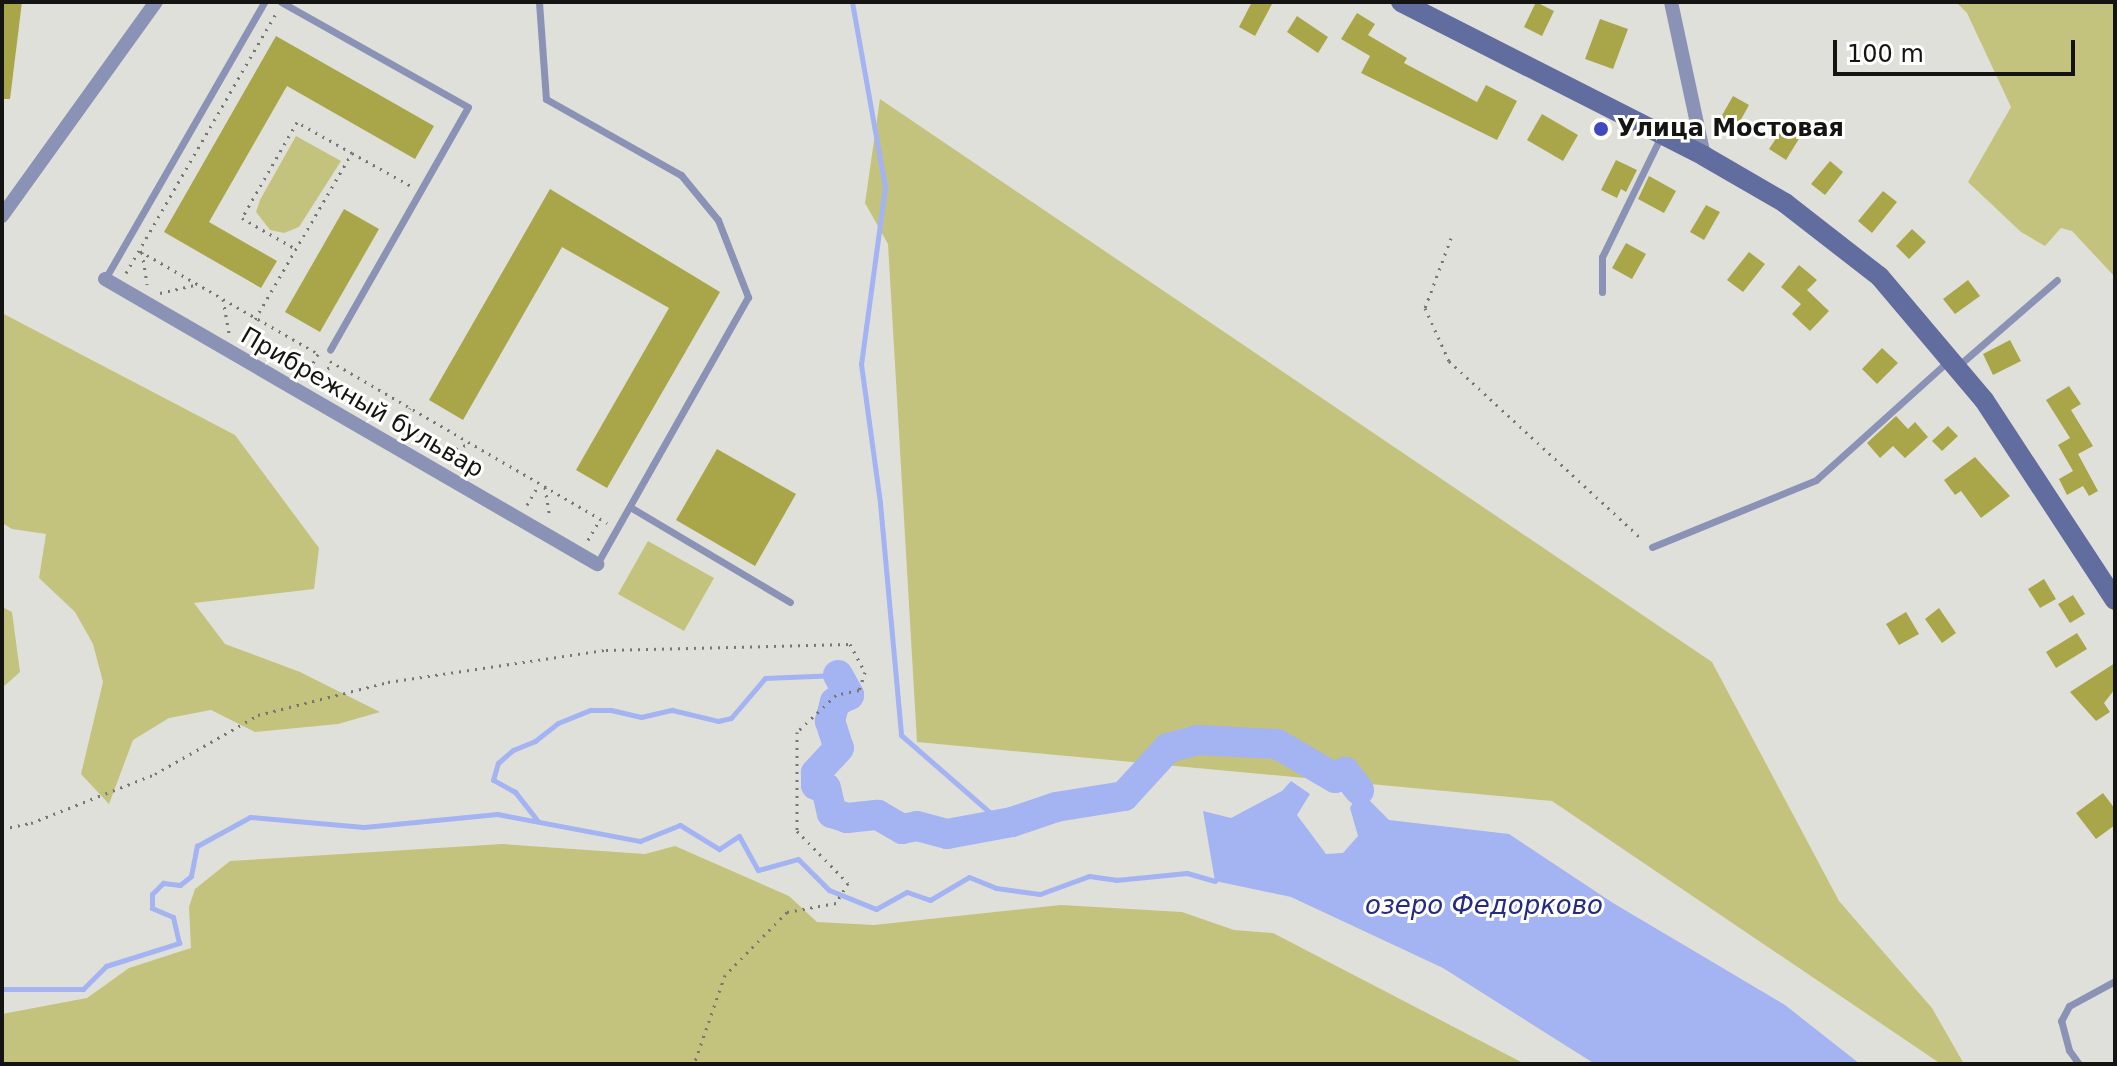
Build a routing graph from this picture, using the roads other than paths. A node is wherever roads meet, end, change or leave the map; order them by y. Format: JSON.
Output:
{"nodes":[{"id":1,"x":156,"y":2,"type":"edge"},
{"id":2,"x":264,"y":2,"type":"edge"},
{"id":3,"x":281,"y":2,"type":"edge"},
{"id":4,"x":539,"y":2,"type":"edge"},
{"id":5,"x":1401,"y":2,"type":"edge"},
{"id":6,"x":1671,"y":2,"type":"edge"},
{"id":7,"x":1661,"y":135,"type":"junction"},
{"id":8,"x":1704,"y":156,"type":"junction"},
{"id":9,"x":2,"y":216,"type":"edge"},
{"id":10,"x":105,"y":279,"type":"joint"},
{"id":11,"x":2057,"y":280,"type":"dead end"},
{"id":12,"x":1602,"y":292,"type":"dead end"},
{"id":13,"x":330,"y":350,"type":"dead end"},
{"id":14,"x":1953,"y":363,"type":"junction"},
{"id":15,"x":630,"y":507,"type":"junction"},
{"id":16,"x":1652,"y":547,"type":"road end"},
{"id":17,"x":597,"y":564,"type":"joint"},
{"id":18,"x":2115,"y":600,"type":"edge"},
{"id":19,"x":790,"y":602,"type":"dead end"},
{"id":20,"x":2115,"y":981,"type":"edge"},
{"id":21,"x":2079,"y":1064,"type":"edge"}],
"edges":[{"from":1,"to":9,"type":"street"},
{"from":2,"to":10,"type":"lane"},
{"from":3,"to":13,"type":"lane"},
{"from":4,"to":15,"type":"lane"},
{"from":5,"to":7,"type":"main road"},
{"from":6,"to":8,"type":"street"},
{"from":7,"to":8,"type":"main road"},
{"from":7,"to":12,"type":"lane"},
{"from":8,"to":14,"type":"main road"},
{"from":10,"to":17,"type":"street","name":"Прибрежный бульвар"},
{"from":11,"to":14,"type":"lane"},
{"from":14,"to":16,"type":"lane"},
{"from":14,"to":18,"type":"main road"},
{"from":15,"to":17,"type":"lane"},
{"from":15,"to":19,"type":"lane"},
{"from":20,"to":21,"type":"lane"}]}
